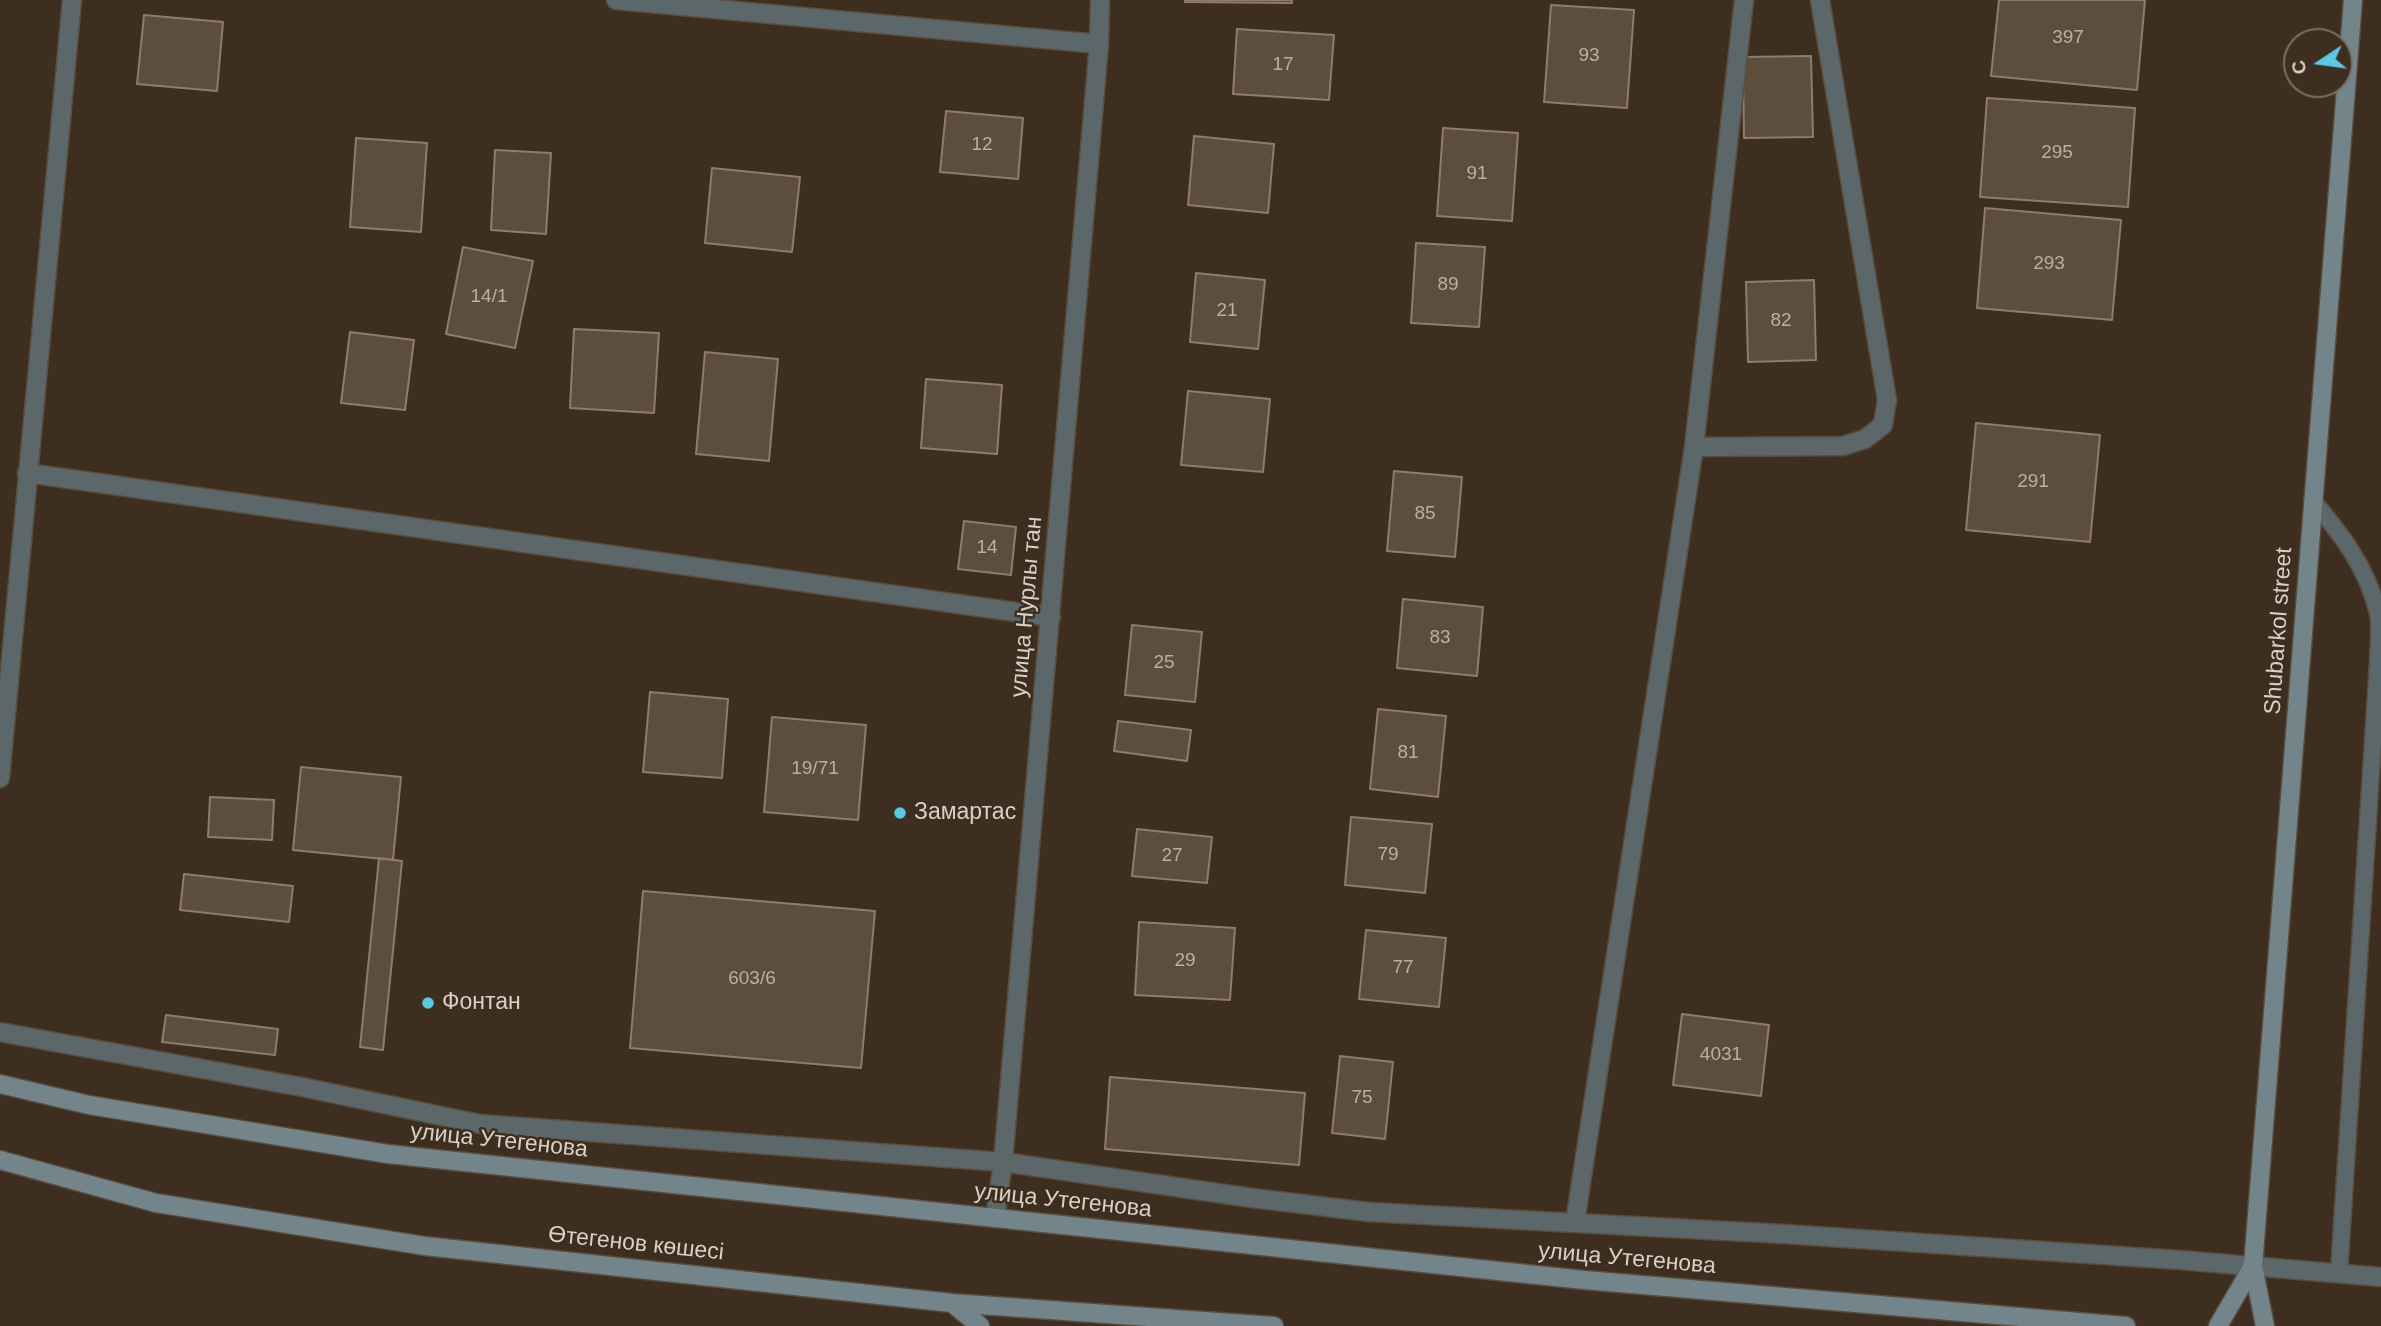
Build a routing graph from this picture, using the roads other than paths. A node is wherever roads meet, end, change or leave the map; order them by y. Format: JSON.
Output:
{"nodes":[{"id":1,"x":72,"y":0,"type":"edge"},
{"id":2,"x":616,"y":0,"type":"edge"},
{"id":3,"x":1100,"y":0,"type":"edge"},
{"id":4,"x":1744,"y":0,"type":"edge"},
{"id":5,"x":1820,"y":0,"type":"edge"},
{"id":6,"x":2353,"y":0,"type":"edge"},
{"id":7,"x":1099,"y":44,"type":"junction"},
{"id":8,"x":1694,"y":447,"type":"junction"},
{"id":9,"x":27,"y":473,"type":"junction"},
{"id":10,"x":2313,"y":501,"type":"junction"},
{"id":11,"x":1051,"y":617,"type":"junction"},
{"id":12,"x":0,"y":778,"type":"edge"},
{"id":13,"x":0,"y":1032,"type":"edge"},
{"id":14,"x":0,"y":1084,"type":"edge"},
{"id":15,"x":0,"y":1160,"type":"edge"},
{"id":16,"x":1003,"y":1162,"type":"junction"},
{"id":17,"x":995,"y":1218,"type":"junction"},
{"id":18,"x":1575,"y":1222,"type":"junction"},
{"id":19,"x":2253,"y":1266,"type":"junction"},
{"id":20,"x":2339,"y":1273,"type":"junction"},
{"id":21,"x":2381,"y":1277,"type":"edge"},
{"id":22,"x":952,"y":1303,"type":"junction"},
{"id":23,"x":981,"y":1326,"type":"edge"},
{"id":24,"x":1274,"y":1326,"type":"edge"},
{"id":25,"x":2126,"y":1326,"type":"edge"},
{"id":26,"x":2218,"y":1326,"type":"edge"},
{"id":27,"x":2265,"y":1326,"type":"edge"}],
"edges":[{"from":1,"to":9,"type":"street"},
{"from":2,"to":7,"type":"street"},
{"from":3,"to":7,"type":"street","name":"улица Нурлы тан"},
{"from":4,"to":8,"type":"street"},
{"from":5,"to":8,"type":"street"},
{"from":6,"to":10,"type":"main road","name":"Shubarkol street"},
{"from":7,"to":11,"type":"street","name":"улица Нурлы тан"},
{"from":8,"to":18,"type":"street"},
{"from":9,"to":11,"type":"street"},
{"from":9,"to":12,"type":"street"},
{"from":10,"to":19,"type":"main road","name":"Shubarkol street"},
{"from":10,"to":20,"type":"lane"},
{"from":11,"to":16,"type":"street","name":"улица Нурлы тан"},
{"from":13,"to":16,"type":"street"},
{"from":14,"to":17,"type":"main road","name":"улица Утегенова"},
{"from":15,"to":22,"type":"main road","name":"Өтегенов көшесі"},
{"from":16,"to":17,"type":"street","name":"улица Нурлы тан"},
{"from":16,"to":18,"type":"street"},
{"from":17,"to":25,"type":"main road","name":"улица Утегенова"},
{"from":18,"to":19,"type":"street"},
{"from":19,"to":20,"type":"street"},
{"from":19,"to":26,"type":"main road","name":"Shubarkol street"},
{"from":19,"to":27,"type":"main road","name":"Shubarkol street"},
{"from":20,"to":21,"type":"street"},
{"from":22,"to":23,"type":"main road"},
{"from":22,"to":24,"type":"main road","name":"Өтегенов көшесі"}]}
